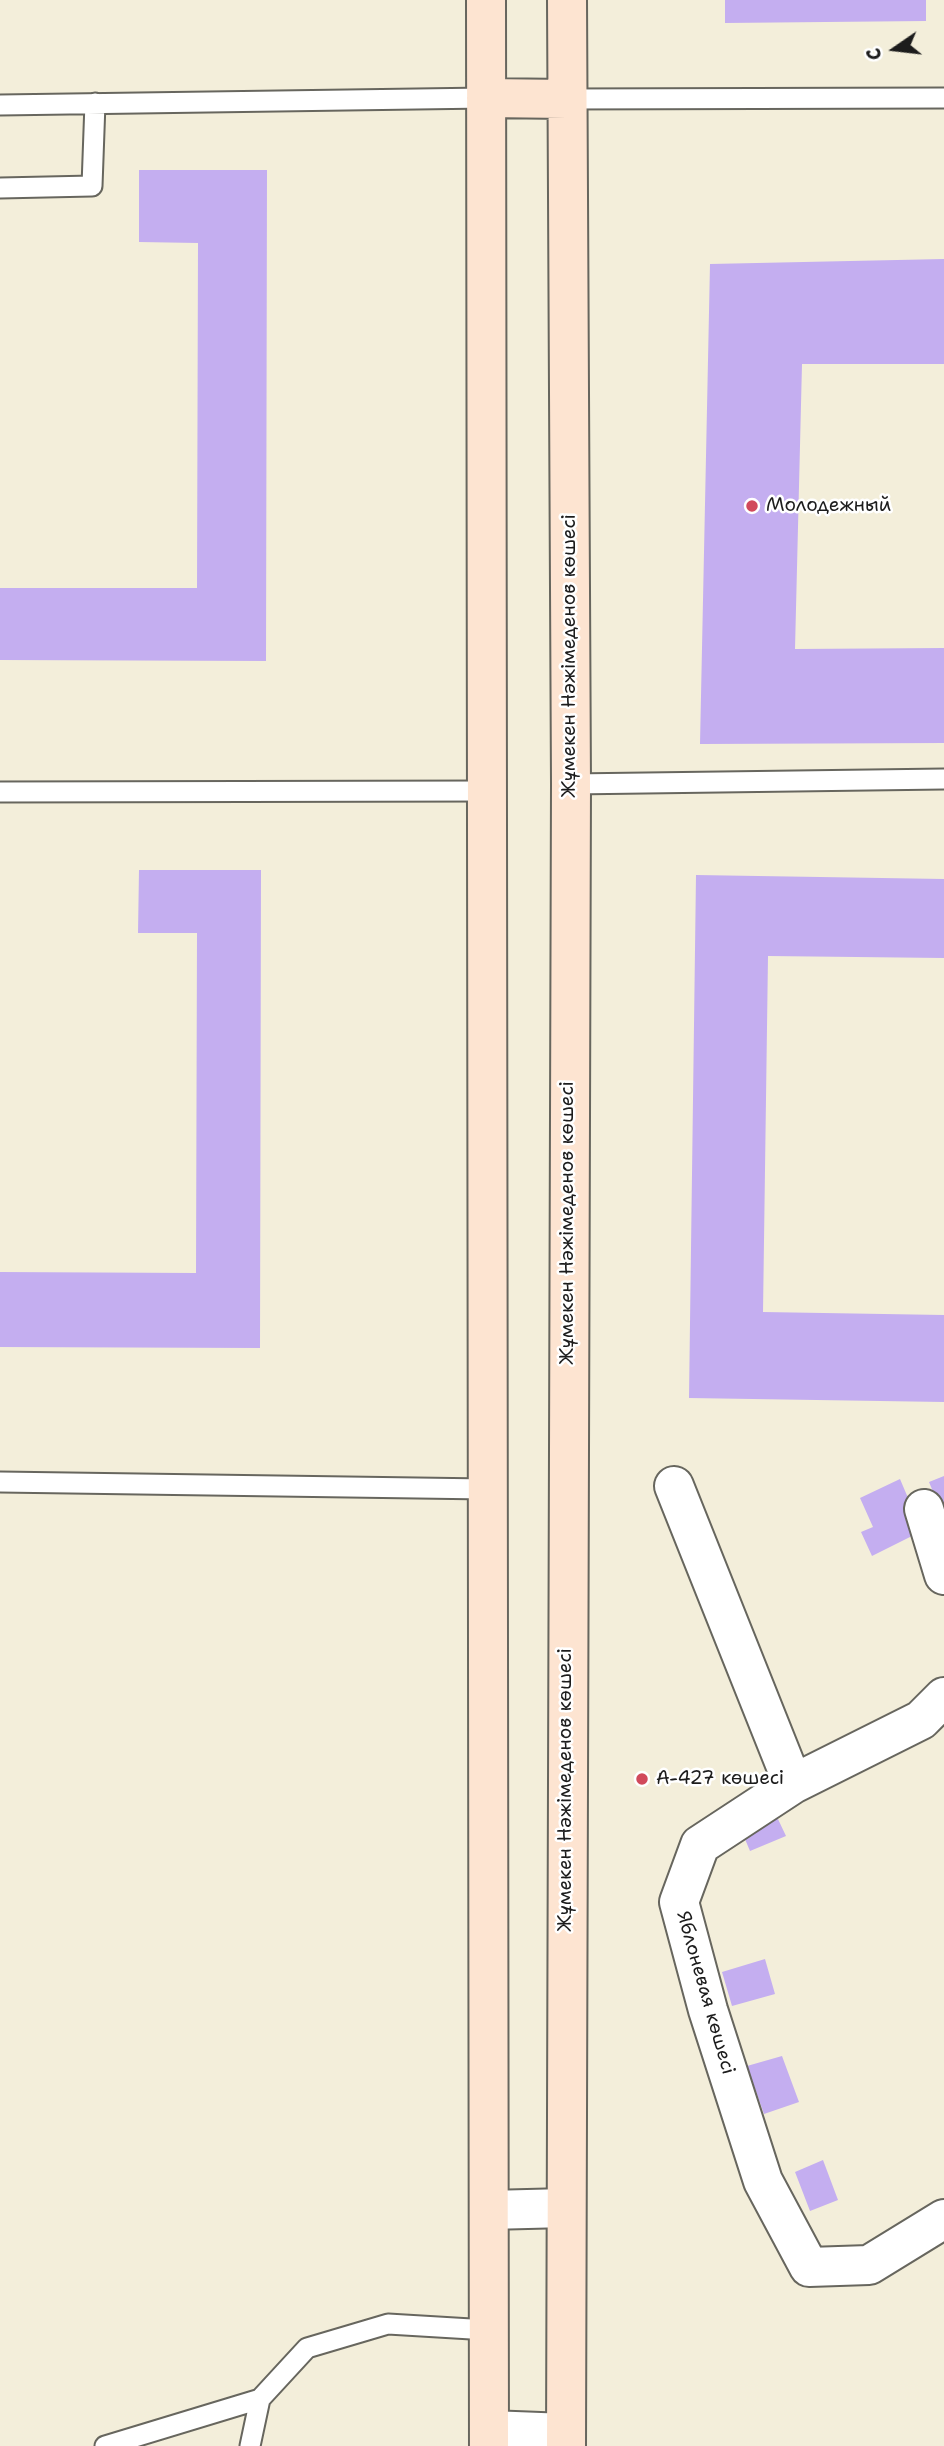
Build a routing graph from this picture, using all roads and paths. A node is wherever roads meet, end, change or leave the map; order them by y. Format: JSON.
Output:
{"nodes":[{"id":1,"x":486,"y":0,"type":"edge"},
{"id":2,"x":568,"y":0,"type":"edge"},
{"id":3,"x":486,"y":98,"type":"junction"},
{"id":4,"x":944,"y":98,"type":"edge"},
{"id":5,"x":567,"y":99,"type":"junction"},
{"id":6,"x":95,"y":103,"type":"junction"},
{"id":7,"x":0,"y":105,"type":"edge"},
{"id":8,"x":0,"y":188,"type":"edge"},
{"id":9,"x":944,"y":779,"type":"edge"},
{"id":10,"x":570,"y":784,"type":"junction"},
{"id":11,"x":487,"y":791,"type":"junction"},
{"id":12,"x":0,"y":792,"type":"edge"},
{"id":13,"x":0,"y":1482,"type":"edge"},
{"id":14,"x":674,"y":1486,"type":"dead end"},
{"id":15,"x":487,"y":1489,"type":"junction"},
{"id":16,"x":924,"y":1509,"type":"dead end"},
{"id":17,"x":944,"y":1575,"type":"edge"},
{"id":18,"x":944,"y":1698,"type":"edge"},
{"id":19,"x":793,"y":1784,"type":"junction"},
{"id":20,"x":566,"y":2208,"type":"junction"},
{"id":21,"x":489,"y":2210,"type":"junction"},
{"id":22,"x":944,"y":2219,"type":"edge"},
{"id":23,"x":488,"y":2330,"type":"junction"},
{"id":24,"x":260,"y":2399,"type":"junction"},
{"id":25,"x":489,"y":2438,"type":"edge"},
{"id":26,"x":566,"y":2439,"type":"edge"},
{"id":27,"x":105,"y":2446,"type":"edge"},
{"id":28,"x":250,"y":2446,"type":"edge"}],
"edges":[{"from":1,"to":3,"type":"main road"},
{"from":2,"to":5,"type":"main road","name":"Жұмекен Нәжімеденов көшесі"},
{"from":3,"to":5,"type":"main road"},
{"from":3,"to":6,"type":"lane"},
{"from":3,"to":11,"type":"main road"},
{"from":4,"to":5,"type":"lane"},
{"from":5,"to":10,"type":"main road","name":"Жұмекен Нәжімеденов көшесі"},
{"from":6,"to":7,"type":"lane"},
{"from":6,"to":8,"type":"lane"},
{"from":9,"to":10,"type":"lane"},
{"from":10,"to":20,"type":"main road","name":"Жұмекен Нәжімеденов көшесі"},
{"from":11,"to":12,"type":"lane"},
{"from":11,"to":15,"type":"main road"},
{"from":13,"to":15,"type":"lane"},
{"from":14,"to":19,"type":"street"},
{"from":15,"to":21,"type":"main road"},
{"from":16,"to":17,"type":"street"},
{"from":18,"to":19,"type":"street","name":"Яблоневая көшесі"},
{"from":19,"to":22,"type":"street","name":"Яблоневая көшесі"},
{"from":20,"to":21,"type":"street"},
{"from":20,"to":26,"type":"main road","name":"Жұмекен Нәжімеденов көшесі"},
{"from":21,"to":23,"type":"main road"},
{"from":23,"to":24,"type":"lane"},
{"from":23,"to":25,"type":"main road"},
{"from":24,"to":27,"type":"lane"},
{"from":24,"to":28,"type":"lane"},
{"from":25,"to":26,"type":"street"}]}
